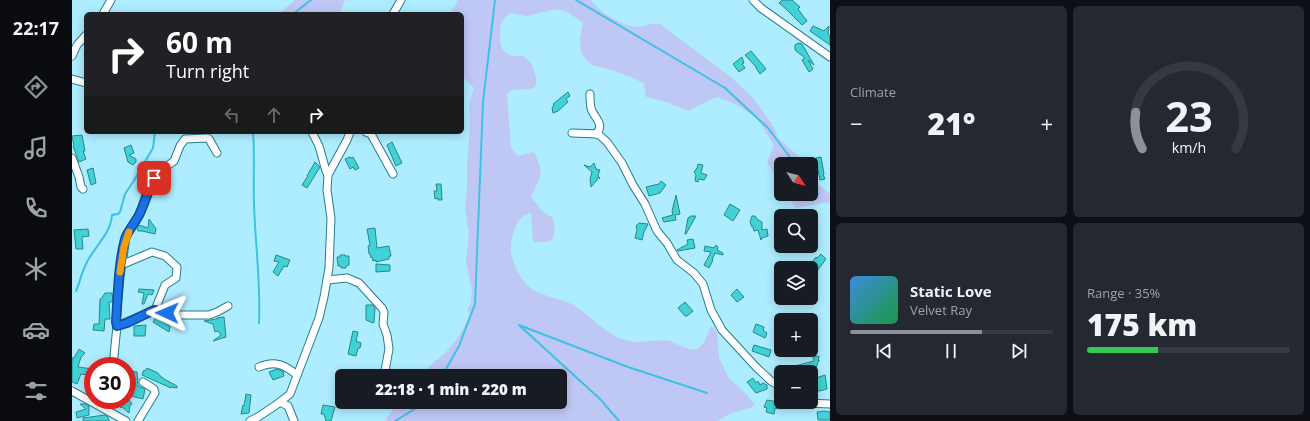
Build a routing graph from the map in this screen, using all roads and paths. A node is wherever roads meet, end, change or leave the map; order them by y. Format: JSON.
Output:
{"nodes":[{"id":1,"x":112,"y":0,"type":"edge"},
{"id":2,"x":401,"y":0,"type":"edge"},
{"id":3,"x":753,"y":0,"type":"edge"},
{"id":4,"x":104,"y":12,"type":"edge"},
{"id":5,"x":394,"y":12,"type":"edge"},
{"id":6,"x":84,"y":37,"type":"edge"},
{"id":7,"x":72,"y":56,"type":"edge"},
{"id":8,"x":830,"y":58,"type":"edge"},
{"id":9,"x":72,"y":80,"type":"edge"},
{"id":10,"x":84,"y":83,"type":"edge"},
{"id":11,"x":590,"y":94,"type":"dead end"},
{"id":12,"x":572,"y":133,"type":"dead end"},
{"id":13,"x":313,"y":134,"type":"edge"},
{"id":14,"x":349,"y":134,"type":"edge"},
{"id":15,"x":370,"y":134,"type":"edge"},
{"id":16,"x":596,"y":134,"type":"junction"},
{"id":17,"x":217,"y":153,"type":"dead end"},
{"id":18,"x":72,"y":158,"type":"edge"},
{"id":19,"x":393,"y":174,"type":"dead end"},
{"id":20,"x":328,"y":175,"type":"junction"},
{"id":21,"x":84,"y":188,"type":"dead end"},
{"id":22,"x":121,"y":265,"type":"junction"},
{"id":23,"x":327,"y":280,"type":"junction"},
{"id":24,"x":228,"y":306,"type":"dead end"},
{"id":25,"x":155,"y":310,"type":"junction"},
{"id":26,"x":117,"y":326,"type":"junction"},
{"id":27,"x":114,"y":357,"type":"edge"},
{"id":28,"x":259,"y":367,"type":"dead end"},
{"id":29,"x":385,"y":369,"type":"edge"},
{"id":30,"x":297,"y":375,"type":"junction"},
{"id":31,"x":143,"y":382,"type":"dead end"},
{"id":32,"x":774,"y":383,"type":"edge"},
{"id":33,"x":72,"y":391,"type":"edge"},
{"id":34,"x":84,"y":397,"type":"edge"},
{"id":35,"x":280,"y":402,"type":"junction"},
{"id":36,"x":818,"y":404,"type":"edge"},
{"id":37,"x":830,"y":404,"type":"edge"},
{"id":38,"x":107,"y":409,"type":"edge"},
{"id":39,"x":126,"y":421,"type":"edge"},
{"id":40,"x":138,"y":421,"type":"edge"},
{"id":41,"x":250,"y":421,"type":"edge"},
{"id":42,"x":294,"y":421,"type":"edge"}],
"edges":[{"from":1,"to":4,"type":"street"},
{"from":2,"to":5,"type":"street"},
{"from":3,"to":8,"type":"street"},
{"from":6,"to":7,"type":"street"},
{"from":9,"to":10,"type":"street"},
{"from":11,"to":16,"type":"street"},
{"from":12,"to":16,"type":"street"},
{"from":13,"to":20,"type":"street"},
{"from":14,"to":20,"type":"street"},
{"from":15,"to":19,"type":"street"},
{"from":16,"to":32,"type":"street"},
{"from":17,"to":22,"type":"street"},
{"from":18,"to":21,"type":"street"},
{"from":20,"to":23,"type":"street"},
{"from":22,"to":25,"type":"street"},
{"from":22,"to":26,"type":"street"},
{"from":23,"to":29,"type":"street"},
{"from":23,"to":30,"type":"street"},
{"from":24,"to":25,"type":"street"},
{"from":25,"to":26,"type":"street"},
{"from":26,"to":27,"type":"street"},
{"from":28,"to":30,"type":"street"},
{"from":30,"to":35,"type":"street"},
{"from":31,"to":40,"type":"street"},
{"from":33,"to":34,"type":"street"},
{"from":35,"to":41,"type":"street"},
{"from":35,"to":42,"type":"street"},
{"from":36,"to":37,"type":"street"},
{"from":38,"to":39,"type":"street"}]}
